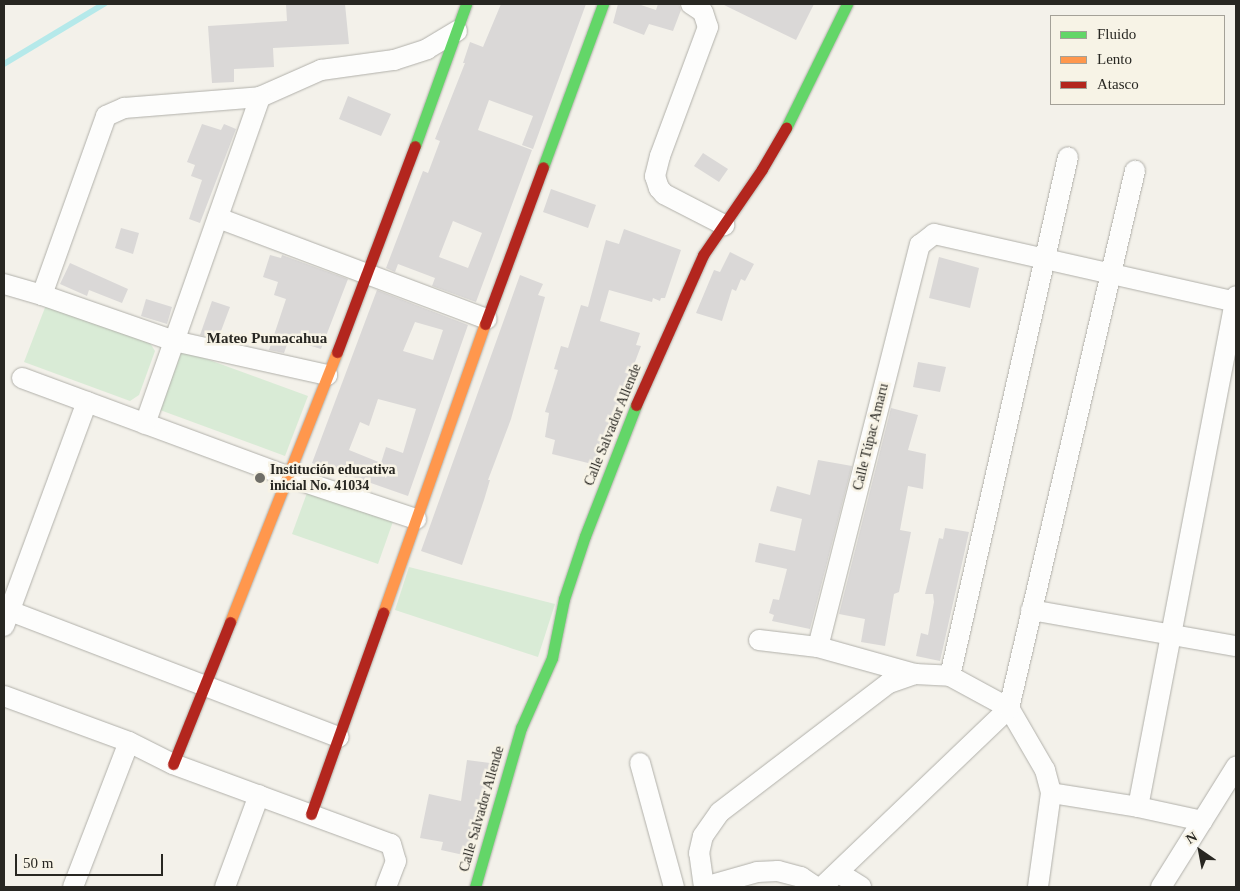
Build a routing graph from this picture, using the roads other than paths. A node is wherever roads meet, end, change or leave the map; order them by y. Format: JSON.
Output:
{"nodes":[{"id":1,"x":466,"y":4,"type":"edge"},
{"id":2,"x":603,"y":4,"type":"edge"},
{"id":3,"x":691,"y":4,"type":"edge"},
{"id":4,"x":847,"y":4,"type":"edge"},
{"id":5,"x":457,"y":31,"type":"junction"},
{"id":6,"x":260,"y":97,"type":"junction"},
{"id":7,"x":1068,"y":157,"type":"dead end"},
{"id":8,"x":1135,"y":170,"type":"dead end"},
{"id":9,"x":218,"y":218,"type":"junction"},
{"id":10,"x":724,"y":226,"type":"junction"},
{"id":11,"x":1045,"y":260,"type":"junction"},
{"id":12,"x":367,"y":275,"type":"junction"},
{"id":13,"x":1110,"y":275,"type":"junction"},
{"id":14,"x":4,"y":284,"type":"edge"},
{"id":15,"x":42,"y":294,"type":"junction"},
{"id":16,"x":1236,"y":300,"type":"edge"},
{"id":17,"x":487,"y":319,"type":"junction"},
{"id":18,"x":174,"y":341,"type":"junction"},
{"id":19,"x":327,"y":375,"type":"junction"},
{"id":20,"x":22,"y":378,"type":"dead end"},
{"id":21,"x":87,"y":402,"type":"junction"},
{"id":22,"x":145,"y":424,"type":"junction"},
{"id":23,"x":289,"y":478,"type":"junction"},
{"id":24,"x":416,"y":519,"type":"junction"},
{"id":25,"x":1031,"y":610,"type":"junction"},
{"id":26,"x":7,"y":619,"type":"edge"},
{"id":27,"x":1171,"y":634,"type":"junction"},
{"id":28,"x":759,"y":640,"type":"dead end"},
{"id":29,"x":1236,"y":646,"type":"edge"},
{"id":30,"x":818,"y":647,"type":"junction"},
{"id":31,"x":914,"y":674,"type":"junction"},
{"id":32,"x":950,"y":676,"type":"junction"},
{"id":33,"x":204,"y":686,"type":"junction"},
{"id":34,"x":4,"y":696,"type":"edge"},
{"id":35,"x":1009,"y":708,"type":"junction"},
{"id":36,"x":339,"y":737,"type":"junction"},
{"id":37,"x":129,"y":742,"type":"junction"},
{"id":38,"x":640,"y":763,"type":"dead end"},
{"id":39,"x":173,"y":764,"type":"junction"},
{"id":40,"x":1235,"y":771,"type":"edge"},
{"id":41,"x":1050,"y":793,"type":"junction"},
{"id":42,"x":259,"y":795,"type":"junction"},
{"id":43,"x":1138,"y":807,"type":"junction"},
{"id":44,"x":311,"y":814,"type":"junction"},
{"id":45,"x":1203,"y":821,"type":"junction"},
{"id":46,"x":839,"y":873,"type":"junction"},
{"id":47,"x":73,"y":887,"type":"edge"},
{"id":48,"x":225,"y":887,"type":"edge"},
{"id":49,"x":386,"y":887,"type":"edge"},
{"id":50,"x":475,"y":887,"type":"edge"},
{"id":51,"x":674,"y":887,"type":"edge"},
{"id":52,"x":704,"y":887,"type":"edge"},
{"id":53,"x":816,"y":887,"type":"edge"},
{"id":54,"x":822,"y":887,"type":"edge"},
{"id":55,"x":861,"y":887,"type":"edge"},
{"id":56,"x":1038,"y":887,"type":"edge"},
{"id":57,"x":1161,"y":887,"type":"edge"}],
"edges":[{"from":1,"to":5,"type":"street"},
{"from":2,"to":17,"type":"street"},
{"from":3,"to":10,"type":"street"},
{"from":4,"to":10,"type":"street","name":"Calle Salvador Allende"},
{"from":5,"to":6,"type":"street"},
{"from":5,"to":12,"type":"street"},
{"from":6,"to":9,"type":"street"},
{"from":6,"to":15,"type":"street"},
{"from":7,"to":11,"type":"street"},
{"from":8,"to":13,"type":"street"},
{"from":9,"to":12,"type":"street"},
{"from":9,"to":18,"type":"street"},
{"from":10,"to":50,"type":"street","name":"Calle Salvador Allende"},
{"from":11,"to":13,"type":"street"},
{"from":11,"to":30,"type":"street","name":"Calle Túpac Amaru"},
{"from":11,"to":32,"type":"street"},
{"from":12,"to":17,"type":"street"},
{"from":12,"to":19,"type":"street"},
{"from":13,"to":16,"type":"street"},
{"from":13,"to":25,"type":"street"},
{"from":14,"to":15,"type":"street"},
{"from":15,"to":18,"type":"street"},
{"from":16,"to":27,"type":"street"},
{"from":17,"to":24,"type":"street"},
{"from":18,"to":19,"type":"street"},
{"from":18,"to":22,"type":"street"},
{"from":19,"to":23,"type":"street"},
{"from":20,"to":21,"type":"street"},
{"from":21,"to":22,"type":"street"},
{"from":21,"to":26,"type":"street"},
{"from":22,"to":23,"type":"street"},
{"from":23,"to":24,"type":"street"},
{"from":23,"to":33,"type":"street"},
{"from":24,"to":36,"type":"street"},
{"from":25,"to":27,"type":"street"},
{"from":25,"to":35,"type":"street"},
{"from":26,"to":33,"type":"street"},
{"from":27,"to":29,"type":"street"},
{"from":27,"to":43,"type":"street"},
{"from":28,"to":30,"type":"street"},
{"from":30,"to":31,"type":"street"},
{"from":31,"to":32,"type":"street"},
{"from":31,"to":52,"type":"street"},
{"from":32,"to":35,"type":"street"},
{"from":33,"to":36,"type":"street"},
{"from":33,"to":39,"type":"street"},
{"from":34,"to":37,"type":"street"},
{"from":35,"to":41,"type":"street"},
{"from":35,"to":46,"type":"street"},
{"from":36,"to":44,"type":"street"},
{"from":37,"to":39,"type":"street"},
{"from":37,"to":47,"type":"street"},
{"from":38,"to":51,"type":"street"},
{"from":39,"to":42,"type":"street"},
{"from":40,"to":45,"type":"street"},
{"from":41,"to":43,"type":"street"},
{"from":41,"to":56,"type":"street"},
{"from":42,"to":44,"type":"street"},
{"from":42,"to":48,"type":"street"},
{"from":43,"to":45,"type":"street"},
{"from":44,"to":49,"type":"street"},
{"from":45,"to":57,"type":"street"},
{"from":46,"to":54,"type":"street"},
{"from":46,"to":55,"type":"street"},
{"from":52,"to":53,"type":"street"}]}
